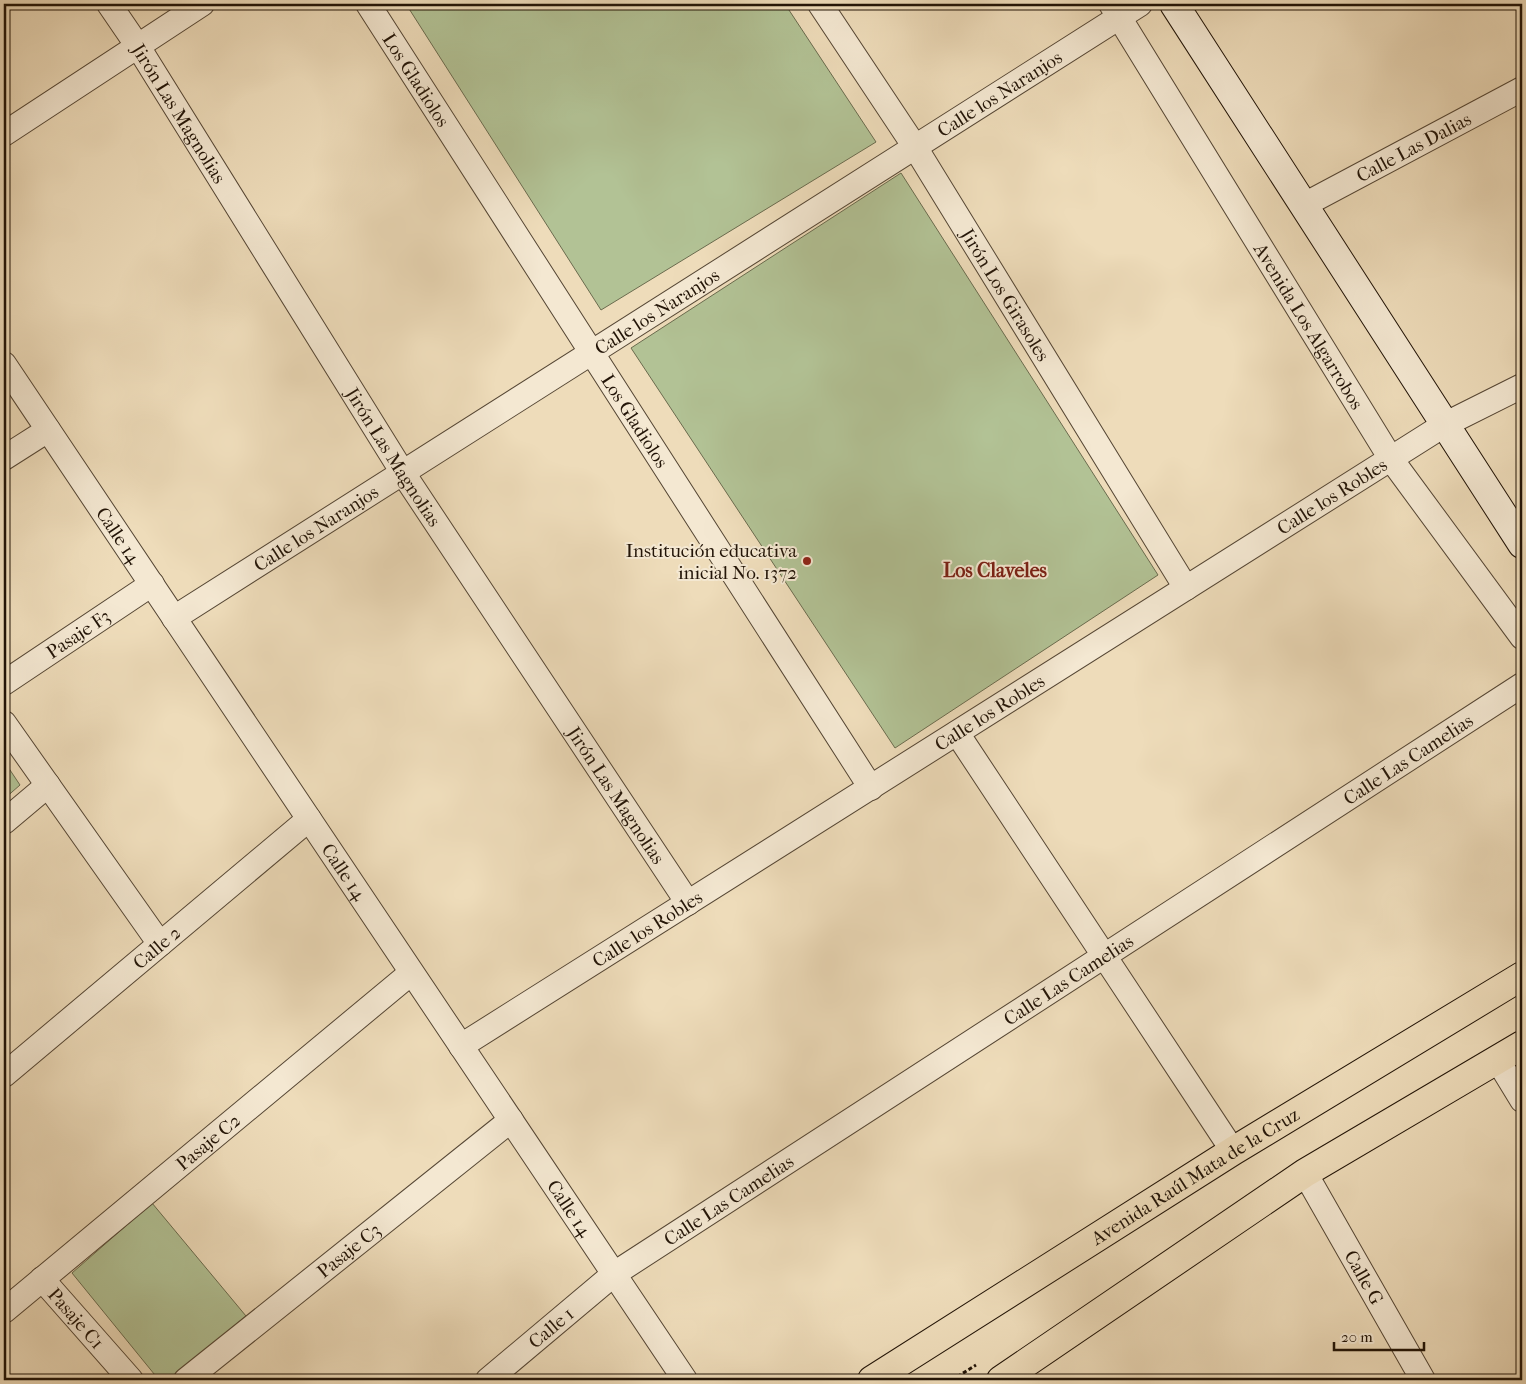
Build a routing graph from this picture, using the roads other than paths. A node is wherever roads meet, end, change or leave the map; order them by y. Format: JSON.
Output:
{"nodes":[{"id":1,"x":108,"y":4,"type":"edge"},
{"id":2,"x":202,"y":4,"type":"edge"},
{"id":3,"x":368,"y":4,"type":"edge"},
{"id":4,"x":820,"y":4,"type":"edge"},
{"id":5,"x":1140,"y":4,"type":"edge"},
{"id":6,"x":1174,"y":4,"type":"edge"},
{"id":7,"x":1115,"y":10,"type":"edge"},
{"id":8,"x":137,"y":45,"type":"junction"},
{"id":9,"x":1522,"y":89,"type":"edge"},
{"id":10,"x":4,"y":134,"type":"edge"},
{"id":11,"x":915,"y":147,"type":"junction"},
{"id":12,"x":1304,"y":206,"type":"junction"},
{"id":13,"x":592,"y":352,"type":"junction"},
{"id":14,"x":4,"y":364,"type":"edge"},
{"id":15,"x":1522,"y":386,"type":"edge"},
{"id":16,"x":1444,"y":424,"type":"junction"},
{"id":17,"x":48,"y":430,"type":"junction"},
{"id":18,"x":4,"y":458,"type":"edge"},
{"id":19,"x":1391,"y":459,"type":"junction"},
{"id":20,"x":403,"y":472,"type":"junction"},
{"id":21,"x":1522,"y":544,"type":"edge"},
{"id":22,"x":152,"y":584,"type":"junction"},
{"id":23,"x":1186,"y":588,"type":"junction"},
{"id":24,"x":174,"y":618,"type":"junction"},
{"id":25,"x":1522,"y":637,"type":"edge"},
{"id":26,"x":4,"y":683,"type":"edge"},
{"id":27,"x":1522,"y":685,"type":"edge"},
{"id":28,"x":4,"y":723,"type":"edge"},
{"id":29,"x":958,"y":733,"type":"junction"},
{"id":30,"x":48,"y":785,"type":"junction"},
{"id":31,"x":871,"y":788,"type":"junction"},
{"id":32,"x":309,"y":819,"type":"junction"},
{"id":33,"x":4,"y":822,"type":"edge"},
{"id":34,"x":688,"y":903,"type":"junction"},
{"id":35,"x":160,"y":944,"type":"junction"},
{"id":36,"x":1104,"y":956,"type":"junction"},
{"id":37,"x":411,"y":973,"type":"junction"},
{"id":38,"x":1522,"y":976,"type":"edge"},
{"id":39,"x":1522,"y":1045,"type":"edge"},
{"id":40,"x":461,"y":1046,"type":"junction"},
{"id":41,"x":1498,"y":1059,"type":"junction"},
{"id":42,"x":4,"y":1075,"type":"edge"},
{"id":43,"x":1522,"y":1100,"type":"edge"},
{"id":44,"x":511,"y":1120,"type":"junction"},
{"id":45,"x":1233,"y":1151,"type":"junction"},
{"id":46,"x":1305,"y":1173,"type":"junction"},
{"id":47,"x":614,"y":1274,"type":"junction"},
{"id":48,"x":42,"y":1279,"type":"junction"},
{"id":49,"x":4,"y":1311,"type":"edge"},
{"id":50,"x":131,"y":1380,"type":"edge"},
{"id":51,"x":186,"y":1380,"type":"edge"},
{"id":52,"x":488,"y":1380,"type":"edge"},
{"id":53,"x":685,"y":1380,"type":"edge"},
{"id":54,"x":872,"y":1380,"type":"edge"},
{"id":55,"x":1001,"y":1380,"type":"edge"},
{"id":56,"x":1423,"y":1380,"type":"edge"}],
"edges":[{"from":1,"to":8,"type":"street","name":"Jirón Las Magnolias"},
{"from":2,"to":8,"type":"street"},
{"from":3,"to":13,"type":"street","name":"Los Gladiolos"},
{"from":4,"to":11,"type":"street","name":"Jirón Los Girasoles"},
{"from":5,"to":7,"type":"street","name":"Calle los Naranjos"},
{"from":6,"to":12,"type":"street"},
{"from":7,"to":11,"type":"street","name":"Calle los Naranjos"},
{"from":7,"to":19,"type":"street","name":"Avenida Los Algarrobos"},
{"from":8,"to":10,"type":"street"},
{"from":8,"to":20,"type":"street","name":"Jirón Las Magnolias"},
{"from":9,"to":12,"type":"street","name":"Calle Las Dalias"},
{"from":11,"to":13,"type":"street","name":"Calle los Naranjos"},
{"from":11,"to":23,"type":"street","name":"Jirón Los Girasoles"},
{"from":12,"to":16,"type":"street"},
{"from":13,"to":20,"type":"street","name":"Calle los Naranjos"},
{"from":13,"to":31,"type":"street","name":"Los Gladiolos"},
{"from":14,"to":17,"type":"street","name":"Calle 14"},
{"from":15,"to":16,"type":"street","name":"Calle los Robles"},
{"from":16,"to":19,"type":"street","name":"Calle los Robles"},
{"from":16,"to":21,"type":"street"},
{"from":17,"to":18,"type":"street"},
{"from":17,"to":22,"type":"street","name":"Calle 14"},
{"from":19,"to":23,"type":"street","name":"Calle los Robles"},
{"from":19,"to":25,"type":"street","name":"Avenida Los Algarrobos"},
{"from":20,"to":24,"type":"street","name":"Calle los Naranjos"},
{"from":20,"to":34,"type":"street","name":"Jirón Las Magnolias"},
{"from":22,"to":24,"type":"street","name":"Calle 14"},
{"from":22,"to":26,"type":"street","name":"Pasaje F3"},
{"from":23,"to":29,"type":"street","name":"Calle los Robles"},
{"from":24,"to":32,"type":"street","name":"Calle 14"},
{"from":27,"to":36,"type":"street","name":"Calle Las Camelias"},
{"from":28,"to":30,"type":"street"},
{"from":29,"to":31,"type":"street","name":"Calle los Robles"},
{"from":29,"to":36,"type":"street"},
{"from":30,"to":33,"type":"street"},
{"from":30,"to":35,"type":"street"},
{"from":31,"to":34,"type":"street","name":"Calle los Robles"},
{"from":32,"to":35,"type":"street","name":"Calle 2"},
{"from":32,"to":37,"type":"street","name":"Calle 14"},
{"from":34,"to":40,"type":"street","name":"Calle los Robles"},
{"from":35,"to":42,"type":"street","name":"Calle 2"},
{"from":36,"to":45,"type":"street"},
{"from":36,"to":47,"type":"street","name":"Calle Las Camelias"},
{"from":37,"to":40,"type":"street","name":"Calle 14"},
{"from":37,"to":48,"type":"street","name":"Pasaje C2"},
{"from":38,"to":45,"type":"main road","name":"Avenida Raúl Mata de la Cruz"},
{"from":39,"to":41,"type":"main road"},
{"from":40,"to":44,"type":"street","name":"Calle 14"},
{"from":41,"to":43,"type":"street"},
{"from":41,"to":46,"type":"main road"},
{"from":44,"to":47,"type":"street","name":"Calle 14"},
{"from":44,"to":51,"type":"street","name":"Pasaje C3"},
{"from":45,"to":54,"type":"main road","name":"Avenida Raúl Mata de la Cruz"},
{"from":46,"to":55,"type":"main road"},
{"from":46,"to":56,"type":"street","name":"Calle G"},
{"from":47,"to":52,"type":"street","name":"Calle 1"},
{"from":47,"to":53,"type":"street","name":"Calle 14"},
{"from":48,"to":49,"type":"street","name":"Pasaje C2"},
{"from":48,"to":50,"type":"street","name":"Pasaje C1"}]}
